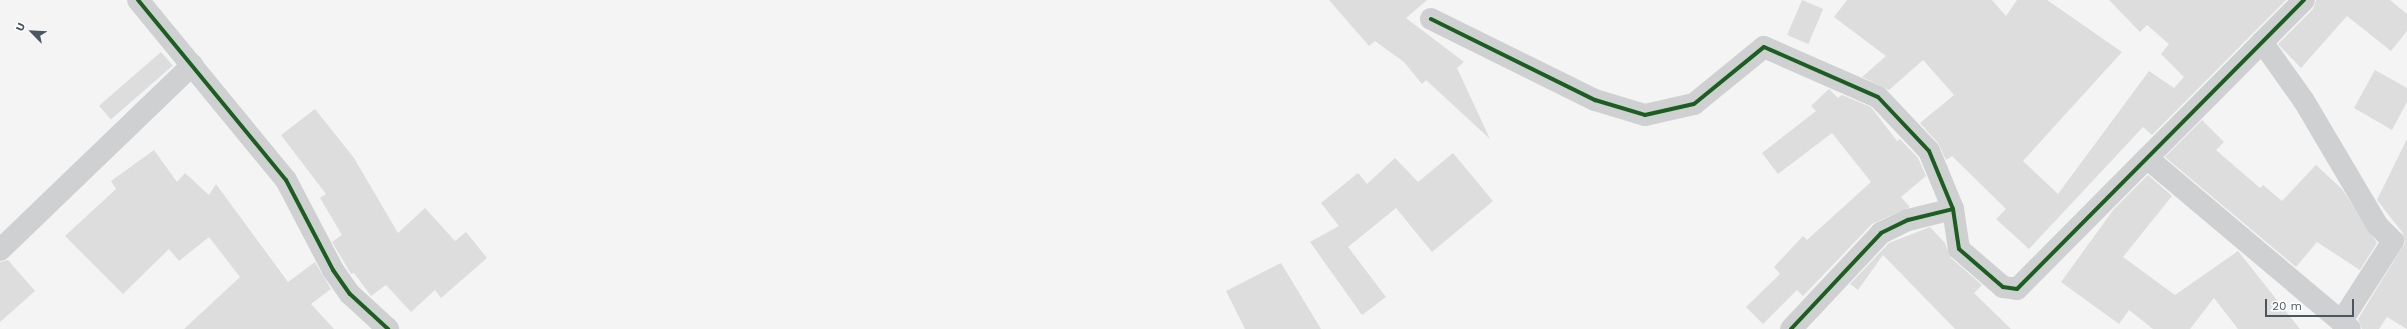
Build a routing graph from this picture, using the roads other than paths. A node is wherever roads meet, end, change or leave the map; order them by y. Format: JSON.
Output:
{"nodes":[{"id":1,"x":138,"y":0,"type":"edge"},
{"id":2,"x":2304,"y":0,"type":"edge"},
{"id":3,"x":1431,"y":19,"type":"dead end"},
{"id":4,"x":2262,"y":42,"type":"junction"},
{"id":5,"x":192,"y":65,"type":"junction"},
{"id":6,"x":2147,"y":158,"type":"junction"},
{"id":7,"x":1954,"y":208,"type":"junction"},
{"id":8,"x":2400,"y":238,"type":"edge"},
{"id":9,"x":0,"y":250,"type":"edge"},
{"id":10,"x":2346,"y":326,"type":"edge"},
{"id":11,"x":388,"y":329,"type":"edge"},
{"id":12,"x":1791,"y":329,"type":"edge"}],
"edges":[{"from":1,"to":5,"type":"street"},
{"from":2,"to":4,"type":"street"},
{"from":3,"to":7,"type":"street"},
{"from":4,"to":6,"type":"street"},
{"from":4,"to":8,"type":"street"},
{"from":5,"to":9,"type":"street"},
{"from":5,"to":11,"type":"street"},
{"from":6,"to":7,"type":"street"},
{"from":6,"to":10,"type":"street"},
{"from":7,"to":12,"type":"street"},
{"from":8,"to":10,"type":"street"}]}
